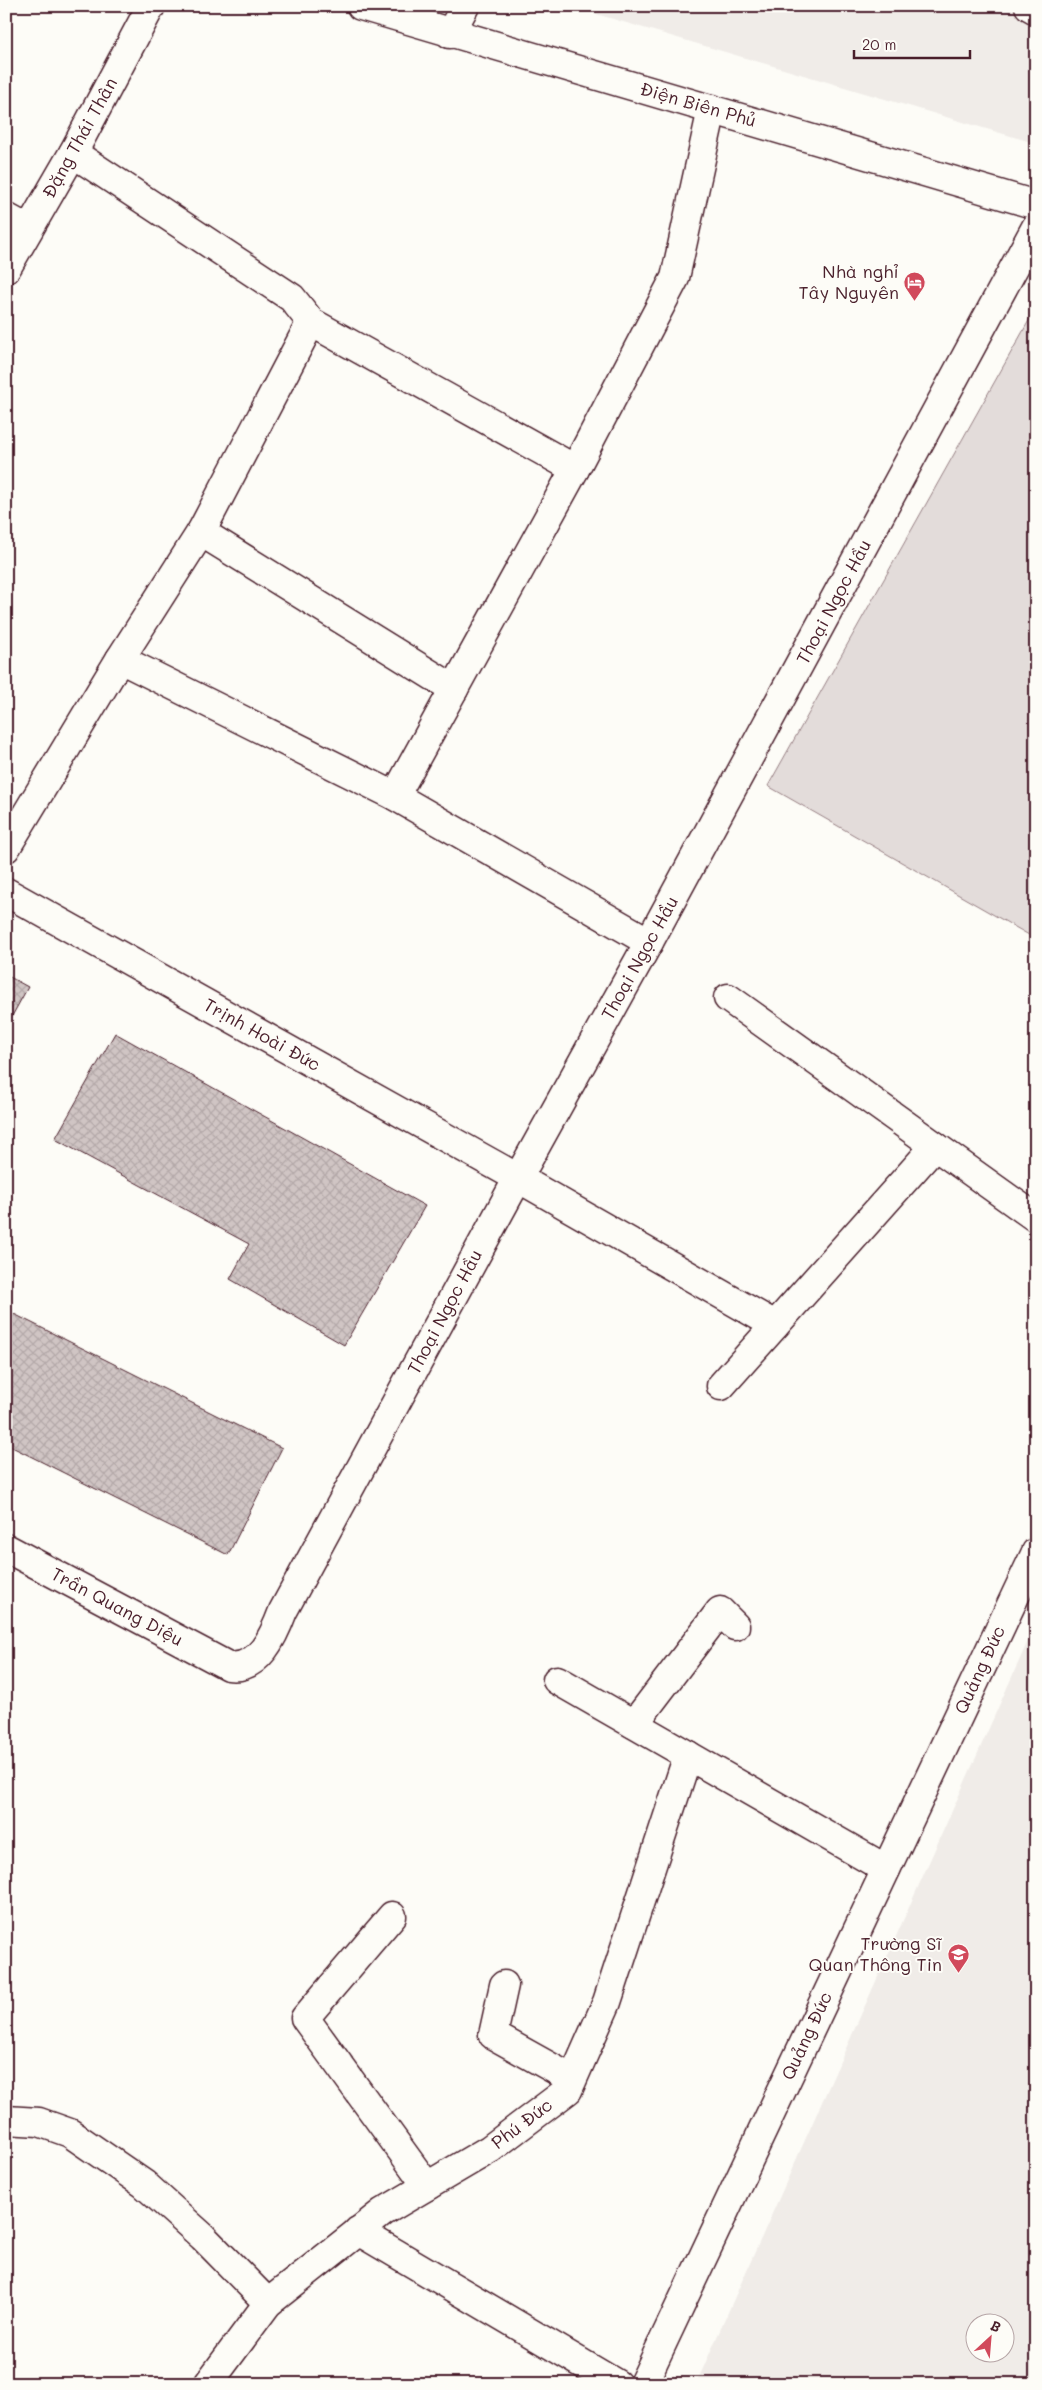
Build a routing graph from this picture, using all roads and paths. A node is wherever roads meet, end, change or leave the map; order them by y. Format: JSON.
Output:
{"nodes":[{"id":1,"x":152,"y":6,"type":"edge"},
{"id":2,"x":361,"y":6,"type":"edge"},
{"id":3,"x":465,"y":6,"type":"edge"},
{"id":4,"x":1029,"y":6,"type":"edge"},
{"id":5,"x":1036,"y":10,"type":"edge"},
{"id":6,"x":450,"y":34,"type":"junction"},
{"id":7,"x":712,"y":109,"type":"junction"},
{"id":8,"x":73,"y":153,"type":"junction"},
{"id":9,"x":1036,"y":205,"type":"edge"},
{"id":10,"x":17,"y":223,"type":"edge"},
{"id":11,"x":1036,"y":228,"type":"edge"},
{"id":12,"x":6,"y":268,"type":"edge"},
{"id":13,"x":311,"y":322,"type":"junction"},
{"id":14,"x":574,"y":469,"type":"junction"},
{"id":15,"x":201,"y":532,"type":"junction"},
{"id":16,"x":120,"y":659,"type":"junction"},
{"id":17,"x":454,"y":689,"type":"junction"},
{"id":18,"x":395,"y":796,"type":"junction"},
{"id":19,"x":6,"y":848,"type":"edge"},
{"id":20,"x":6,"y":892,"type":"edge"},
{"id":21,"x":649,"y":942,"type":"junction"},
{"id":22,"x":728,"y":998,"type":"dead end"},
{"id":23,"x":935,"y":1146,"type":"junction"},
{"id":24,"x":518,"y":1178,"type":"junction"},
{"id":25,"x":1036,"y":1218,"type":"edge"},
{"id":26,"x":775,"y":1325,"type":"junction"},
{"id":27,"x":721,"y":1386,"type":"dead end"},
{"id":28,"x":6,"y":1548,"type":"edge"},
{"id":29,"x":1036,"y":1552,"type":"edge"},
{"id":30,"x":735,"y":1626,"type":"dead end"},
{"id":31,"x":228,"y":1666,"type":"joint"},
{"id":32,"x":557,"y":1680,"type":"dead end"},
{"id":33,"x":634,"y":1724,"type":"junction"},
{"id":34,"x":688,"y":1755,"type":"junction"},
{"id":35,"x":886,"y":1869,"type":"junction"},
{"id":36,"x":392,"y":1916,"type":"dead end"},
{"id":37,"x":504,"y":1985,"type":"dead end"},
{"id":38,"x":572,"y":2079,"type":"junction"},
{"id":39,"x":6,"y":2120,"type":"edge"},
{"id":40,"x":427,"y":2186,"type":"junction"},
{"id":41,"x":358,"y":2232,"type":"junction"},
{"id":42,"x":268,"y":2303,"type":"junction"},
{"id":43,"x":208,"y":2384,"type":"edge"},
{"id":44,"x":617,"y":2384,"type":"edge"},
{"id":45,"x":643,"y":2384,"type":"edge"}],
"edges":[{"from":1,"to":8,"type":"street","name":"Đặng Thái Thân"},
{"from":2,"to":6,"type":"street","name":"Điện Biên Phủ"},
{"from":3,"to":6,"type":"street"},
{"from":4,"to":5,"type":"street"},
{"from":6,"to":7,"type":"street","name":"Điện Biên Phủ"},
{"from":7,"to":9,"type":"street","name":"Điện Biên Phủ"},
{"from":7,"to":14,"type":"street"},
{"from":8,"to":10,"type":"street","name":"Đặng Thái Thân"},
{"from":8,"to":13,"type":"street"},
{"from":10,"to":12,"type":"street","name":"Đặng Thái Thân"},
{"from":11,"to":21,"type":"street","name":"Thoại Ngọc Hầu"},
{"from":13,"to":14,"type":"street"},
{"from":13,"to":15,"type":"street"},
{"from":14,"to":17,"type":"street"},
{"from":15,"to":16,"type":"street"},
{"from":15,"to":17,"type":"street"},
{"from":16,"to":18,"type":"street"},
{"from":16,"to":19,"type":"street"},
{"from":17,"to":18,"type":"street"},
{"from":18,"to":21,"type":"street"},
{"from":20,"to":24,"type":"street","name":"Trịnh Hoài Đức"},
{"from":21,"to":24,"type":"street","name":"Thoại Ngọc Hầu"},
{"from":22,"to":23,"type":"street"},
{"from":23,"to":25,"type":"street"},
{"from":23,"to":26,"type":"street"},
{"from":24,"to":26,"type":"street","name":"Trịnh Hoài Đức"},
{"from":24,"to":31,"type":"street","name":"Thoại Ngọc Hầu"},
{"from":26,"to":27,"type":"street"},
{"from":28,"to":31,"type":"street","name":"Trần Quang Diệu"},
{"from":29,"to":35,"type":"street","name":"Quảng Đức"},
{"from":30,"to":33,"type":"street"},
{"from":32,"to":33,"type":"street"},
{"from":33,"to":34,"type":"street"},
{"from":34,"to":35,"type":"street"},
{"from":34,"to":38,"type":"street","name":"Phú Đức"},
{"from":35,"to":45,"type":"street","name":"Quảng Đức"},
{"from":36,"to":40,"type":"street"},
{"from":37,"to":38,"type":"street"},
{"from":38,"to":40,"type":"street","name":"Phú Đức"},
{"from":39,"to":42,"type":"street"},
{"from":40,"to":41,"type":"street","name":"Phú Đức"},
{"from":41,"to":42,"type":"street","name":"Phú Đức"},
{"from":41,"to":44,"type":"street"},
{"from":42,"to":43,"type":"street","name":"Phú Đức"}]}
